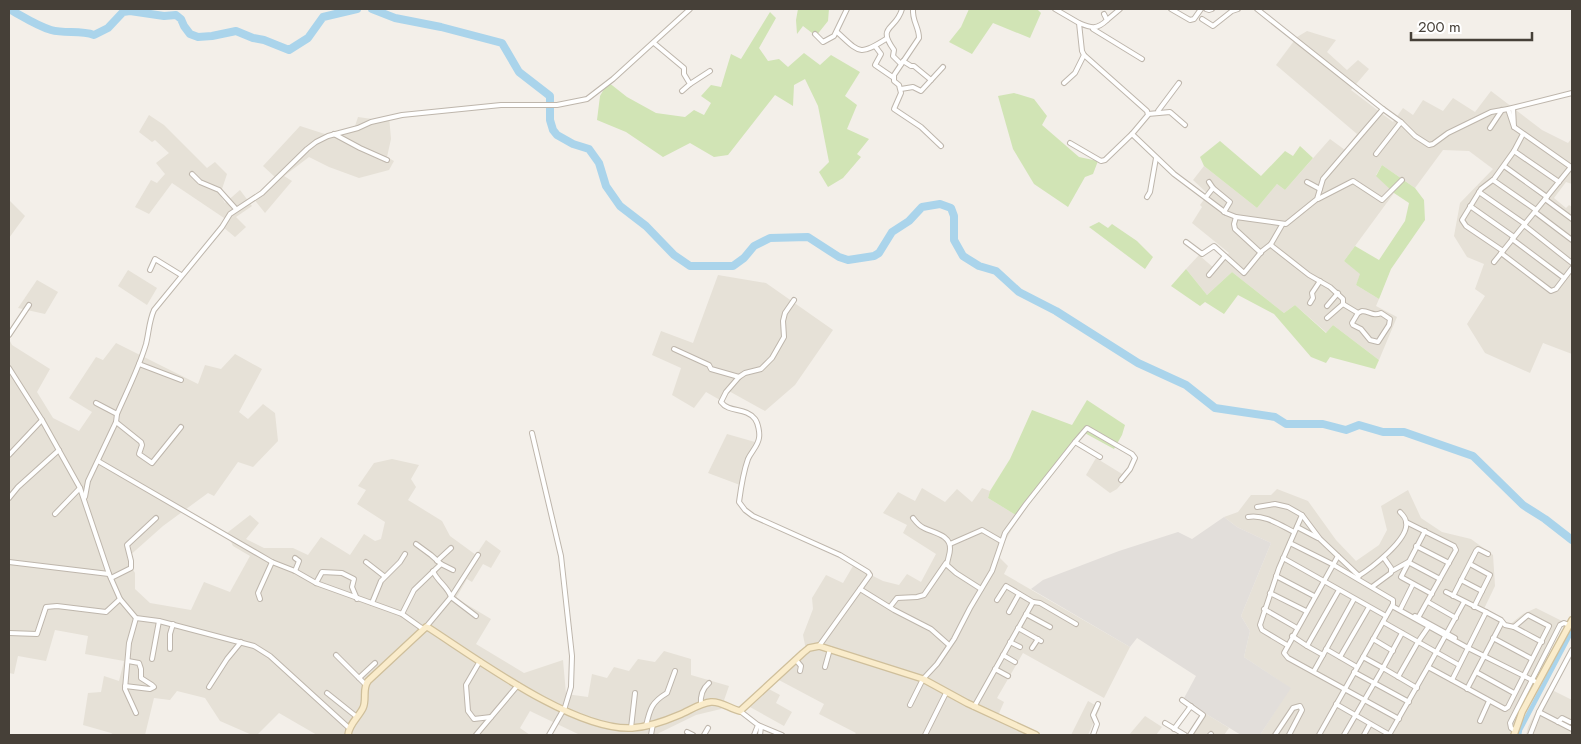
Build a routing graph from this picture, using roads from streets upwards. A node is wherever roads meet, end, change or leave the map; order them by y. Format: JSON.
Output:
{"nodes":[{"id":1,"x":690,"y":9,"type":"edge"},
{"id":2,"x":848,"y":9,"type":"edge"},
{"id":3,"x":902,"y":9,"type":"edge"},
{"id":4,"x":913,"y":9,"type":"edge"},
{"id":5,"x":1055,"y":9,"type":"edge"},
{"id":6,"x":1120,"y":9,"type":"edge"},
{"id":7,"x":1171,"y":9,"type":"edge"},
{"id":8,"x":1201,"y":9,"type":"edge"},
{"id":9,"x":1206,"y":9,"type":"edge"},
{"id":10,"x":1212,"y":9,"type":"edge"},
{"id":11,"x":1238,"y":9,"type":"edge"},
{"id":12,"x":1257,"y":9,"type":"edge"},
{"id":13,"x":1104,"y":14,"type":"dead end"},
{"id":14,"x":1202,"y":19,"type":"dead end"},
{"id":15,"x":1107,"y":20,"type":"junction"},
{"id":16,"x":1079,"y":24,"type":"junction"},
{"id":17,"x":1093,"y":28,"type":"junction"},
{"id":18,"x":837,"y":32,"type":"junction"},
{"id":19,"x":815,"y":34,"type":"dead end"},
{"id":20,"x":886,"y":38,"type":"junction"},
{"id":21,"x":654,"y":43,"type":"junction"},
{"id":22,"x":875,"y":46,"type":"junction"},
{"id":23,"x":1084,"y":55,"type":"junction"},
{"id":24,"x":1142,"y":59,"type":"dead end"},
{"id":25,"x":902,"y":62,"type":"junction"},
{"id":26,"x":943,"y":67,"type":"dead end"},
{"id":27,"x":710,"y":71,"type":"dead end"},
{"id":28,"x":894,"y":78,"type":"junction"},
{"id":29,"x":931,"y":80,"type":"junction"},
{"id":30,"x":1064,"y":82,"type":"dead end"},
{"id":31,"x":1179,"y":83,"type":"dead end"},
{"id":32,"x":690,"y":84,"type":"junction"},
{"id":33,"x":901,"y":89,"type":"junction"},
{"id":34,"x":682,"y":91,"type":"dead end"},
{"id":35,"x":1572,"y":93,"type":"edge"},
{"id":36,"x":1513,"y":108,"type":"junction"},
{"id":37,"x":1383,"y":109,"type":"junction"},
{"id":38,"x":1508,"y":109,"type":"junction"},
{"id":39,"x":1502,"y":110,"type":"junction"},
{"id":40,"x":1158,"y":112,"type":"junction"},
{"id":41,"x":1148,"y":114,"type":"junction"},
{"id":42,"x":1401,"y":122,"type":"junction"},
{"id":43,"x":1185,"y":125,"type":"dead end"},
{"id":44,"x":1490,"y":128,"type":"dead end"},
{"id":45,"x":1514,"y":128,"type":"junction"},
{"id":46,"x":334,"y":134,"type":"junction"},
{"id":47,"x":1132,"y":134,"type":"junction"},
{"id":48,"x":1523,"y":134,"type":"junction"},
{"id":49,"x":1070,"y":143,"type":"dead end"},
{"id":50,"x":941,"y":146,"type":"dead end"},
{"id":51,"x":1514,"y":151,"type":"junction"},
{"id":52,"x":1376,"y":154,"type":"dead end"},
{"id":53,"x":1156,"y":158,"type":"junction"},
{"id":54,"x":387,"y":160,"type":"dead end"},
{"id":55,"x":1504,"y":166,"type":"junction"},
{"id":56,"x":1571,"y":166,"type":"edge"},
{"id":57,"x":192,"y":174,"type":"dead end"},
{"id":58,"x":1402,"y":180,"type":"dead end"},
{"id":59,"x":1493,"y":180,"type":"junction"},
{"id":60,"x":1208,"y":182,"type":"dead end"},
{"id":61,"x":1307,"y":182,"type":"dead end"},
{"id":62,"x":1559,"y":182,"type":"junction"},
{"id":63,"x":1213,"y":188,"type":"junction"},
{"id":64,"x":1320,"y":189,"type":"junction"},
{"id":65,"x":1479,"y":192,"type":"junction"},
{"id":66,"x":1147,"y":197,"type":"dead end"},
{"id":67,"x":1206,"y":197,"type":"junction"},
{"id":68,"x":1546,"y":198,"type":"junction"},
{"id":69,"x":1317,"y":199,"type":"junction"},
{"id":70,"x":1470,"y":206,"type":"junction"},
{"id":71,"x":236,"y":209,"type":"junction"},
{"id":72,"x":1535,"y":211,"type":"junction"},
{"id":73,"x":1224,"y":212,"type":"junction"},
{"id":74,"x":1236,"y":217,"type":"junction"},
{"id":75,"x":1572,"y":219,"type":"edge"},
{"id":76,"x":1524,"y":224,"type":"junction"},
{"id":77,"x":1282,"y":225,"type":"junction"},
{"id":78,"x":1513,"y":238,"type":"junction"},
{"id":79,"x":1572,"y":240,"type":"edge"},
{"id":80,"x":1186,"y":242,"type":"dead end"},
{"id":81,"x":1271,"y":244,"type":"junction"},
{"id":82,"x":1262,"y":252,"type":"junction"},
{"id":83,"x":1502,"y":252,"type":"junction"},
{"id":84,"x":151,"y":256,"type":"dead end"},
{"id":85,"x":1225,"y":256,"type":"junction"},
{"id":86,"x":155,"y":259,"type":"junction"},
{"id":87,"x":1494,"y":262,"type":"dead end"},
{"id":88,"x":1572,"y":263,"type":"edge"},
{"id":89,"x":1572,"y":268,"type":"edge"},
{"id":90,"x":150,"y":270,"type":"dead end"},
{"id":91,"x":181,"y":275,"type":"junction"},
{"id":92,"x":1209,"y":275,"type":"dead end"},
{"id":93,"x":1564,"y":278,"type":"junction"},
{"id":94,"x":1320,"y":281,"type":"junction"},
{"id":95,"x":1338,"y":294,"type":"junction"},
{"id":96,"x":794,"y":300,"type":"dead end"},
{"id":97,"x":1310,"y":303,"type":"dead end"},
{"id":98,"x":1343,"y":304,"type":"junction"},
{"id":99,"x":28,"y":305,"type":"dead end"},
{"id":100,"x":1326,"y":306,"type":"dead end"},
{"id":101,"x":1358,"y":313,"type":"junction"},
{"id":102,"x":1327,"y":318,"type":"dead end"},
{"id":103,"x":9,"y":335,"type":"edge"},
{"id":104,"x":674,"y":349,"type":"dead end"},
{"id":105,"x":139,"y":364,"type":"junction"},
{"id":106,"x":9,"y":368,"type":"edge"},
{"id":107,"x":739,"y":377,"type":"junction"},
{"id":108,"x":180,"y":380,"type":"dead end"},
{"id":109,"x":96,"y":402,"type":"dead end"},
{"id":110,"x":118,"y":414,"type":"junction"},
{"id":111,"x":42,"y":420,"type":"junction"},
{"id":112,"x":116,"y":422,"type":"junction"},
{"id":113,"x":181,"y":427,"type":"dead end"},
{"id":114,"x":532,"y":433,"type":"dead end"},
{"id":115,"x":1075,"y":442,"type":"junction"},
{"id":116,"x":59,"y":450,"type":"junction"},
{"id":117,"x":9,"y":455,"type":"edge"},
{"id":118,"x":1100,"y":457,"type":"dead end"},
{"id":119,"x":98,"y":460,"type":"junction"},
{"id":120,"x":1121,"y":480,"type":"dead end"},
{"id":121,"x":80,"y":488,"type":"junction"},
{"id":122,"x":85,"y":497,"type":"junction"},
{"id":123,"x":9,"y":498,"type":"edge"},
{"id":124,"x":1257,"y":506,"type":"dead end"},
{"id":125,"x":1400,"y":512,"type":"dead end"},
{"id":126,"x":55,"y":514,"type":"dead end"},
{"id":127,"x":1302,"y":515,"type":"junction"},
{"id":128,"x":1248,"y":517,"type":"dead end"},
{"id":129,"x":156,"y":518,"type":"dead end"},
{"id":130,"x":913,"y":518,"type":"dead end"},
{"id":131,"x":1406,"y":522,"type":"junction"},
{"id":132,"x":1297,"y":527,"type":"junction"},
{"id":133,"x":1425,"y":531,"type":"junction"},
{"id":134,"x":1294,"y":532,"type":"junction"},
{"id":135,"x":1320,"y":539,"type":"junction"},
{"id":136,"x":1001,"y":541,"type":"junction"},
{"id":137,"x":1290,"y":543,"type":"junction"},
{"id":138,"x":416,"y":544,"type":"dead end"},
{"id":139,"x":950,"y":544,"type":"junction"},
{"id":140,"x":1416,"y":546,"type":"junction"},
{"id":141,"x":452,"y":548,"type":"dead end"},
{"id":142,"x":405,"y":554,"type":"dead end"},
{"id":143,"x":1488,"y":554,"type":"dead end"},
{"id":144,"x":478,"y":555,"type":"dead end"},
{"id":145,"x":1338,"y":556,"type":"junction"},
{"id":146,"x":295,"y":558,"type":"dead end"},
{"id":147,"x":1283,"y":558,"type":"junction"},
{"id":148,"x":1384,"y":558,"type":"junction"},
{"id":149,"x":9,"y":562,"type":"edge"},
{"id":150,"x":272,"y":562,"type":"junction"},
{"id":151,"x":366,"y":562,"type":"dead end"},
{"id":152,"x":439,"y":562,"type":"junction"},
{"id":153,"x":1408,"y":562,"type":"junction"},
{"id":154,"x":946,"y":563,"type":"junction"},
{"id":155,"x":1449,"y":563,"type":"junction"},
{"id":156,"x":1332,"y":564,"type":"junction"},
{"id":157,"x":1470,"y":564,"type":"junction"},
{"id":158,"x":453,"y":570,"type":"dead end"},
{"id":159,"x":295,"y":571,"type":"junction"},
{"id":160,"x":433,"y":571,"type":"junction"},
{"id":161,"x":1392,"y":571,"type":"junction"},
{"id":162,"x":110,"y":576,"type":"junction"},
{"id":163,"x":384,"y":576,"type":"junction"},
{"id":164,"x":1276,"y":576,"type":"junction"},
{"id":165,"x":1357,"y":577,"type":"junction"},
{"id":166,"x":1440,"y":579,"type":"junction"},
{"id":167,"x":1461,"y":580,"type":"junction"},
{"id":168,"x":1322,"y":581,"type":"junction"},
{"id":169,"x":316,"y":583,"type":"junction"},
{"id":170,"x":1413,"y":584,"type":"junction"},
{"id":171,"x":1372,"y":587,"type":"junction"},
{"id":172,"x":860,"y":589,"type":"junction"},
{"id":173,"x":981,"y":589,"type":"junction"},
{"id":174,"x":1339,"y":590,"type":"junction"},
{"id":175,"x":1482,"y":591,"type":"junction"},
{"id":176,"x":1446,"y":592,"type":"dead end"},
{"id":177,"x":1270,"y":593,"type":"junction"},
{"id":178,"x":1019,"y":594,"type":"junction"},
{"id":179,"x":1432,"y":594,"type":"junction"},
{"id":180,"x":1314,"y":596,"type":"junction"},
{"id":181,"x":1454,"y":596,"type":"junction"},
{"id":182,"x":451,"y":597,"type":"junction"},
{"id":183,"x":120,"y":599,"type":"junction"},
{"id":184,"x":260,"y":599,"type":"dead end"},
{"id":185,"x":356,"y":599,"type":"junction"},
{"id":186,"x":1354,"y":599,"type":"junction"},
{"id":187,"x":997,"y":600,"type":"dead end"},
{"id":188,"x":1033,"y":602,"type":"junction"},
{"id":189,"x":1428,"y":602,"type":"junction"},
{"id":190,"x":1464,"y":602,"type":"junction"},
{"id":191,"x":372,"y":603,"type":"junction"},
{"id":192,"x":1393,"y":605,"type":"junction"},
{"id":193,"x":890,"y":607,"type":"junction"},
{"id":194,"x":1369,"y":607,"type":"junction"},
{"id":195,"x":1474,"y":607,"type":"junction"},
{"id":196,"x":1401,"y":608,"type":"junction"},
{"id":197,"x":1264,"y":609,"type":"junction"},
{"id":198,"x":1306,"y":611,"type":"junction"},
{"id":199,"x":1009,"y":612,"type":"dead end"},
{"id":200,"x":1486,"y":612,"type":"junction"},
{"id":201,"x":402,"y":614,"type":"junction"},
{"id":202,"x":1026,"y":614,"type":"junction"},
{"id":203,"x":476,"y":616,"type":"dead end"},
{"id":204,"x":1386,"y":616,"type":"junction"},
{"id":205,"x":136,"y":618,"type":"junction"},
{"id":206,"x":1418,"y":618,"type":"junction"},
{"id":207,"x":1456,"y":618,"type":"junction"},
{"id":208,"x":160,"y":621,"type":"junction"},
{"id":209,"x":1383,"y":622,"type":"junction"},
{"id":210,"x":1502,"y":622,"type":"junction"},
{"id":211,"x":1571,"y":623,"type":"edge"},
{"id":212,"x":173,"y":624,"type":"junction"},
{"id":213,"x":1076,"y":624,"type":"dead end"},
{"id":214,"x":1430,"y":626,"type":"junction"},
{"id":215,"x":1050,"y":627,"type":"dead end"},
{"id":216,"x":1514,"y":627,"type":"junction"},
{"id":217,"x":424,"y":628,"type":"junction"},
{"id":218,"x":1018,"y":628,"type":"junction"},
{"id":219,"x":1297,"y":628,"type":"junction"},
{"id":220,"x":9,"y":633,"type":"edge"},
{"id":221,"x":1402,"y":633,"type":"junction"},
{"id":222,"x":1447,"y":635,"type":"junction"},
{"id":223,"x":1292,"y":636,"type":"junction"},
{"id":224,"x":1494,"y":638,"type":"junction"},
{"id":225,"x":1373,"y":639,"type":"junction"},
{"id":226,"x":241,"y":642,"type":"junction"},
{"id":227,"x":1010,"y":642,"type":"junction"},
{"id":228,"x":1418,"y":642,"type":"junction"},
{"id":229,"x":1542,"y":642,"type":"junction"},
{"id":230,"x":949,"y":645,"type":"junction"},
{"id":231,"x":1287,"y":645,"type":"junction"},
{"id":232,"x":819,"y":646,"type":"junction"},
{"id":233,"x":1307,"y":646,"type":"junction"},
{"id":234,"x":1020,"y":647,"type":"dead end"},
{"id":235,"x":1468,"y":647,"type":"junction"},
{"id":236,"x":1032,"y":648,"type":"dead end"},
{"id":237,"x":170,"y":649,"type":"dead end"},
{"id":238,"x":830,"y":649,"type":"junction"},
{"id":239,"x":1326,"y":650,"type":"junction"},
{"id":240,"x":1572,"y":650,"type":"edge"},
{"id":241,"x":1393,"y":651,"type":"junction"},
{"id":242,"x":1436,"y":653,"type":"junction"},
{"id":243,"x":336,"y":655,"type":"dead end"},
{"id":244,"x":1003,"y":655,"type":"junction"},
{"id":245,"x":1323,"y":655,"type":"junction"},
{"id":246,"x":1484,"y":655,"type":"junction"},
{"id":247,"x":1340,"y":657,"type":"junction"},
{"id":248,"x":1363,"y":657,"type":"junction"},
{"id":249,"x":152,"y":659,"type":"dead end"},
{"id":250,"x":1532,"y":659,"type":"junction"},
{"id":251,"x":128,"y":660,"type":"junction"},
{"id":252,"x":796,"y":660,"type":"junction"},
{"id":253,"x":480,"y":661,"type":"junction"},
{"id":254,"x":1015,"y":662,"type":"dead end"},
{"id":255,"x":376,"y":663,"type":"dead end"},
{"id":256,"x":1459,"y":665,"type":"junction"},
{"id":257,"x":825,"y":667,"type":"dead end"},
{"id":258,"x":1357,"y":667,"type":"junction"},
{"id":259,"x":1383,"y":668,"type":"junction"},
{"id":260,"x":1428,"y":668,"type":"junction"},
{"id":261,"x":995,"y":669,"type":"junction"},
{"id":262,"x":675,"y":671,"type":"dead end"},
{"id":263,"x":1314,"y":671,"type":"junction"},
{"id":264,"x":800,"y":672,"type":"dead end"},
{"id":265,"x":1354,"y":672,"type":"junction"},
{"id":266,"x":1476,"y":672,"type":"junction"},
{"id":267,"x":1524,"y":675,"type":"junction"},
{"id":268,"x":1008,"y":676,"type":"dead end"},
{"id":269,"x":1398,"y":677,"type":"junction"},
{"id":270,"x":359,"y":678,"type":"junction"},
{"id":271,"x":923,"y":679,"type":"junction"},
{"id":272,"x":1452,"y":680,"type":"junction"},
{"id":273,"x":1535,"y":681,"type":"junction"},
{"id":274,"x":709,"y":683,"type":"dead end"},
{"id":275,"x":1375,"y":683,"type":"junction"},
{"id":276,"x":366,"y":685,"type":"junction"},
{"id":277,"x":518,"y":685,"type":"junction"},
{"id":278,"x":125,"y":686,"type":"junction"},
{"id":279,"x":209,"y":687,"type":"dead end"},
{"id":280,"x":1345,"y":688,"type":"junction"},
{"id":281,"x":1417,"y":688,"type":"junction"},
{"id":282,"x":1467,"y":689,"type":"junction"},
{"id":283,"x":946,"y":693,"type":"junction"},
{"id":284,"x":1514,"y":693,"type":"junction"},
{"id":285,"x":327,"y":694,"type":"dead end"},
{"id":286,"x":635,"y":694,"type":"dead end"},
{"id":287,"x":1365,"y":699,"type":"junction"},
{"id":288,"x":1182,"y":700,"type":"dead end"},
{"id":289,"x":1490,"y":701,"type":"junction"},
{"id":290,"x":1409,"y":702,"type":"junction"},
{"id":291,"x":1098,"y":704,"type":"dead end"},
{"id":292,"x":1336,"y":704,"type":"junction"},
{"id":293,"x":701,"y":705,"type":"junction"},
{"id":294,"x":910,"y":705,"type":"dead end"},
{"id":295,"x":1191,"y":706,"type":"junction"},
{"id":296,"x":974,"y":707,"type":"junction"},
{"id":297,"x":563,"y":710,"type":"junction"},
{"id":298,"x":740,"y":711,"type":"junction"},
{"id":299,"x":1539,"y":712,"type":"junction"},
{"id":300,"x":136,"y":713,"type":"dead end"},
{"id":301,"x":1355,"y":716,"type":"junction"},
{"id":302,"x":491,"y":717,"type":"junction"},
{"id":303,"x":357,"y":718,"type":"junction"},
{"id":304,"x":1399,"y":719,"type":"junction"},
{"id":305,"x":1480,"y":721,"type":"dead end"},
{"id":306,"x":1558,"y":722,"type":"junction"},
{"id":307,"x":1572,"y":722,"type":"edge"},
{"id":308,"x":1165,"y":723,"type":"dead end"},
{"id":309,"x":654,"y":724,"type":"junction"},
{"id":310,"x":1370,"y":724,"type":"junction"},
{"id":311,"x":646,"y":726,"type":"junction"},
{"id":312,"x":760,"y":726,"type":"junction"},
{"id":313,"x":349,"y":728,"type":"junction"},
{"id":314,"x":631,"y":728,"type":"junction"},
{"id":315,"x":708,"y":728,"type":"dead end"},
{"id":316,"x":1174,"y":729,"type":"junction"},
{"id":317,"x":1279,"y":729,"type":"junction"},
{"id":318,"x":1572,"y":729,"type":"edge"},
{"id":319,"x":687,"y":732,"type":"dead end"},
{"id":320,"x":1514,"y":733,"type":"edge"},
{"id":321,"x":348,"y":735,"type":"edge"},
{"id":322,"x":476,"y":735,"type":"edge"},
{"id":323,"x":549,"y":735,"type":"edge"},
{"id":324,"x":651,"y":735,"type":"edge"},
{"id":325,"x":693,"y":735,"type":"edge"},
{"id":326,"x":704,"y":735,"type":"edge"},
{"id":327,"x":754,"y":735,"type":"edge"},
{"id":328,"x":760,"y":735,"type":"edge"},
{"id":329,"x":782,"y":735,"type":"edge"},
{"id":330,"x":926,"y":735,"type":"edge"},
{"id":331,"x":1036,"y":735,"type":"edge"},
{"id":332,"x":1092,"y":735,"type":"edge"},
{"id":333,"x":1183,"y":735,"type":"edge"},
{"id":334,"x":1190,"y":735,"type":"edge"},
{"id":335,"x":1275,"y":735,"type":"edge"},
{"id":336,"x":1288,"y":735,"type":"edge"},
{"id":337,"x":1318,"y":735,"type":"edge"},
{"id":338,"x":1344,"y":735,"type":"edge"},
{"id":339,"x":1364,"y":735,"type":"edge"},
{"id":340,"x":1390,"y":735,"type":"edge"},
{"id":341,"x":1530,"y":735,"type":"edge"}],
"edges":[{"from":1,"to":21,"type":"street"},
{"from":2,"to":18,"type":"street"},
{"from":3,"to":4,"type":"street"},
{"from":3,"to":20,"type":"street"},
{"from":4,"to":25,"type":"street"},
{"from":5,"to":16,"type":"street"},
{"from":6,"to":15,"type":"street"},
{"from":7,"to":8,"type":"street"},
{"from":9,"to":10,"type":"street"},
{"from":11,"to":14,"type":"street"},
{"from":12,"to":37,"type":"street"},
{"from":13,"to":15,"type":"street"},
{"from":15,"to":17,"type":"street"},
{"from":16,"to":17,"type":"street"},
{"from":16,"to":23,"type":"street"},
{"from":17,"to":24,"type":"street"},
{"from":18,"to":19,"type":"street"},
{"from":18,"to":22,"type":"street"},
{"from":20,"to":22,"type":"street"},
{"from":20,"to":25,"type":"street"},
{"from":21,"to":32,"type":"street"},
{"from":21,"to":46,"type":"street"},
{"from":22,"to":28,"type":"street"},
{"from":23,"to":30,"type":"street"},
{"from":23,"to":41,"type":"street"},
{"from":25,"to":28,"type":"street"},
{"from":25,"to":29,"type":"street"},
{"from":26,"to":29,"type":"street"},
{"from":27,"to":32,"type":"street"},
{"from":28,"to":33,"type":"street"},
{"from":29,"to":33,"type":"street"},
{"from":31,"to":40,"type":"street"},
{"from":32,"to":34,"type":"street"},
{"from":33,"to":50,"type":"street"},
{"from":35,"to":36,"type":"street"},
{"from":36,"to":38,"type":"street"},
{"from":36,"to":45,"type":"street"},
{"from":37,"to":42,"type":"street"},
{"from":37,"to":64,"type":"street"},
{"from":38,"to":39,"type":"street"},
{"from":38,"to":45,"type":"street"},
{"from":39,"to":42,"type":"street"},
{"from":39,"to":44,"type":"street"},
{"from":40,"to":41,"type":"street"},
{"from":40,"to":43,"type":"street"},
{"from":41,"to":47,"type":"street"},
{"from":42,"to":52,"type":"street"},
{"from":45,"to":48,"type":"street"},
{"from":46,"to":54,"type":"street"},
{"from":46,"to":71,"type":"street"},
{"from":47,"to":49,"type":"street"},
{"from":47,"to":53,"type":"street"},
{"from":48,"to":51,"type":"street"},
{"from":48,"to":56,"type":"street"},
{"from":51,"to":55,"type":"street"},
{"from":51,"to":62,"type":"street"},
{"from":53,"to":66,"type":"street"},
{"from":53,"to":67,"type":"street"},
{"from":55,"to":59,"type":"street"},
{"from":55,"to":68,"type":"street"},
{"from":56,"to":62,"type":"street"},
{"from":57,"to":71,"type":"street"},
{"from":58,"to":69,"type":"street"},
{"from":59,"to":65,"type":"street"},
{"from":59,"to":72,"type":"street"},
{"from":60,"to":63,"type":"street"},
{"from":61,"to":64,"type":"street"},
{"from":62,"to":68,"type":"street"},
{"from":63,"to":67,"type":"street"},
{"from":63,"to":73,"type":"street"},
{"from":64,"to":69,"type":"street"},
{"from":65,"to":70,"type":"street"},
{"from":65,"to":76,"type":"street"},
{"from":67,"to":73,"type":"street"},
{"from":68,"to":72,"type":"street"},
{"from":68,"to":75,"type":"street"},
{"from":69,"to":77,"type":"street"},
{"from":70,"to":78,"type":"street"},
{"from":70,"to":83,"type":"street"},
{"from":71,"to":91,"type":"street"},
{"from":72,"to":76,"type":"street"},
{"from":72,"to":79,"type":"street"},
{"from":73,"to":74,"type":"street"},
{"from":74,"to":77,"type":"street"},
{"from":74,"to":82,"type":"street"},
{"from":76,"to":78,"type":"street"},
{"from":76,"to":88,"type":"street"},
{"from":77,"to":81,"type":"street"},
{"from":78,"to":83,"type":"street"},
{"from":78,"to":93,"type":"street"},
{"from":80,"to":85,"type":"street"},
{"from":81,"to":82,"type":"street"},
{"from":81,"to":94,"type":"street"},
{"from":82,"to":85,"type":"street"},
{"from":83,"to":87,"type":"street"},
{"from":83,"to":93,"type":"street"},
{"from":84,"to":86,"type":"street"},
{"from":85,"to":92,"type":"street"},
{"from":86,"to":90,"type":"street"},
{"from":86,"to":91,"type":"street"},
{"from":89,"to":93,"type":"street"},
{"from":91,"to":105,"type":"street"},
{"from":94,"to":95,"type":"street"},
{"from":94,"to":97,"type":"street"},
{"from":95,"to":98,"type":"street"},
{"from":95,"to":100,"type":"street"},
{"from":96,"to":107,"type":"street"},
{"from":98,"to":101,"type":"street"},
{"from":98,"to":102,"type":"street"},
{"from":99,"to":103,"type":"street"},
{"from":101,"to":101,"type":"street"},
{"from":104,"to":107,"type":"street"},
{"from":105,"to":108,"type":"street"},
{"from":105,"to":110,"type":"street"},
{"from":106,"to":111,"type":"street"},
{"from":107,"to":172,"type":"street"},
{"from":109,"to":110,"type":"street"},
{"from":110,"to":112,"type":"street"},
{"from":111,"to":116,"type":"street"},
{"from":111,"to":117,"type":"street"},
{"from":112,"to":113,"type":"street"},
{"from":112,"to":119,"type":"street"},
{"from":114,"to":297,"type":"street"},
{"from":115,"to":118,"type":"street"},
{"from":115,"to":120,"type":"street"},
{"from":115,"to":136,"type":"street"},
{"from":116,"to":121,"type":"street"},
{"from":116,"to":123,"type":"street"},
{"from":119,"to":122,"type":"street"},
{"from":119,"to":150,"type":"street"},
{"from":121,"to":122,"type":"street"},
{"from":121,"to":126,"type":"street"},
{"from":122,"to":162,"type":"street"},
{"from":124,"to":127,"type":"street"},
{"from":125,"to":131,"type":"street"},
{"from":127,"to":132,"type":"street"},
{"from":127,"to":135,"type":"street"},
{"from":128,"to":134,"type":"street"},
{"from":129,"to":162,"type":"street"},
{"from":130,"to":139,"type":"street"},
{"from":131,"to":133,"type":"street"},
{"from":131,"to":148,"type":"street"},
{"from":132,"to":134,"type":"street"},
{"from":132,"to":135,"type":"street"},
{"from":133,"to":140,"type":"street"},
{"from":133,"to":155,"type":"street"},
{"from":134,"to":137,"type":"street"},
{"from":135,"to":145,"type":"street"},
{"from":136,"to":139,"type":"street"},
{"from":136,"to":173,"type":"street"},
{"from":137,"to":147,"type":"street"},
{"from":137,"to":156,"type":"street"},
{"from":138,"to":152,"type":"street"},
{"from":139,"to":154,"type":"street"},
{"from":140,"to":153,"type":"street"},
{"from":140,"to":155,"type":"street"},
{"from":141,"to":152,"type":"street"},
{"from":142,"to":163,"type":"street"},
{"from":143,"to":157,"type":"street"},
{"from":144,"to":182,"type":"street"},
{"from":145,"to":156,"type":"street"},
{"from":145,"to":165,"type":"street"},
{"from":146,"to":159,"type":"street"},
{"from":147,"to":164,"type":"street"},
{"from":147,"to":168,"type":"street"},
{"from":148,"to":161,"type":"street"},
{"from":148,"to":165,"type":"street"},
{"from":149,"to":162,"type":"street"},
{"from":150,"to":159,"type":"street"},
{"from":150,"to":184,"type":"street"},
{"from":151,"to":163,"type":"street"},
{"from":152,"to":158,"type":"street"},
{"from":152,"to":160,"type":"street"},
{"from":153,"to":161,"type":"street"},
{"from":153,"to":166,"type":"street"},
{"from":153,"to":170,"type":"street"},
{"from":154,"to":173,"type":"street"},
{"from":154,"to":193,"type":"street"},
{"from":155,"to":166,"type":"street"},
{"from":156,"to":165,"type":"street"},
{"from":156,"to":168,"type":"street"},
{"from":157,"to":167,"type":"street"},
{"from":157,"to":175,"type":"street"},
{"from":159,"to":169,"type":"street"},
{"from":160,"to":182,"type":"street"},
{"from":160,"to":201,"type":"street"},
{"from":161,"to":171,"type":"street"},
{"from":162,"to":183,"type":"street"},
{"from":163,"to":191,"type":"street"},
{"from":164,"to":177,"type":"street"},
{"from":164,"to":180,"type":"street"},
{"from":165,"to":171,"type":"street"},
{"from":166,"to":179,"type":"street"},
{"from":167,"to":175,"type":"street"},
{"from":167,"to":181,"type":"street"},
{"from":168,"to":174,"type":"street"},
{"from":168,"to":180,"type":"street"},
{"from":169,"to":185,"type":"street"},
{"from":169,"to":185,"type":"street"},
{"from":170,"to":179,"type":"street"},
{"from":170,"to":196,"type":"street"},
{"from":171,"to":192,"type":"street"},
{"from":172,"to":193,"type":"street"},
{"from":172,"to":232,"type":"street"},
{"from":173,"to":230,"type":"street"},
{"from":174,"to":186,"type":"street"},
{"from":174,"to":233,"type":"street"},
{"from":175,"to":195,"type":"street"},
{"from":176,"to":181,"type":"street"},
{"from":177,"to":197,"type":"street"},
{"from":177,"to":198,"type":"street"},
{"from":178,"to":187,"type":"street"},
{"from":178,"to":188,"type":"street"},
{"from":178,"to":199,"type":"street"},
{"from":179,"to":189,"type":"street"},
{"from":180,"to":198,"type":"street"},
{"from":181,"to":190,"type":"street"},
{"from":182,"to":203,"type":"street"},
{"from":182,"to":217,"type":"street"},
{"from":183,"to":205,"type":"street"},
{"from":183,"to":220,"type":"street"},
{"from":185,"to":191,"type":"street"},
{"from":186,"to":194,"type":"street"},
{"from":186,"to":239,"type":"street"},
{"from":188,"to":202,"type":"street"},
{"from":188,"to":213,"type":"street"},
{"from":189,"to":206,"type":"street"},
{"from":189,"to":207,"type":"street"},
{"from":190,"to":195,"type":"street"},
{"from":190,"to":207,"type":"street"},
{"from":191,"to":201,"type":"street"},
{"from":192,"to":196,"type":"street"},
{"from":192,"to":204,"type":"street"},
{"from":192,"to":214,"type":"street"},
{"from":193,"to":230,"type":"street"},
{"from":194,"to":204,"type":"street"},
{"from":194,"to":247,"type":"street"},
{"from":195,"to":200,"type":"street"},
{"from":196,"to":206,"type":"street"},
{"from":197,"to":219,"type":"street"},
{"from":197,"to":231,"type":"street"},
{"from":198,"to":219,"type":"street"},
{"from":200,"to":210,"type":"street"},
{"from":200,"to":235,"type":"street"},
{"from":201,"to":217,"type":"street"},
{"from":202,"to":215,"type":"street"},
{"from":202,"to":218,"type":"street"},
{"from":204,"to":209,"type":"street"},
{"from":205,"to":208,"type":"street"},
{"from":205,"to":251,"type":"street"},
{"from":206,"to":214,"type":"street"},
{"from":207,"to":222,"type":"street"},
{"from":208,"to":212,"type":"street"},
{"from":208,"to":249,"type":"street"},
{"from":209,"to":221,"type":"street"},
{"from":209,"to":225,"type":"street"},
{"from":210,"to":216,"type":"street"},
{"from":210,"to":224,"type":"street"},
{"from":211,"to":273,"type":"street"},
{"from":212,"to":226,"type":"street"},
{"from":212,"to":237,"type":"street"},
{"from":214,"to":222,"type":"street"},
{"from":214,"to":228,"type":"street"},
{"from":216,"to":229,"type":"street"},
{"from":216,"to":229,"type":"street"},
{"from":217,"to":253,"type":"street"},
{"from":217,"to":276,"type":"street"},
{"from":218,"to":227,"type":"street"},
{"from":218,"to":236,"type":"street"},
{"from":219,"to":223,"type":"street"},
{"from":221,"to":228,"type":"street"},
{"from":221,"to":241,"type":"street"},
{"from":222,"to":235,"type":"street"},
{"from":222,"to":242,"type":"street"},
{"from":223,"to":231,"type":"street"},
{"from":223,"to":233,"type":"street"},
{"from":224,"to":246,"type":"street"},
{"from":224,"to":250,"type":"street"},
{"from":225,"to":241,"type":"street"},
{"from":225,"to":248,"type":"street"},
{"from":226,"to":279,"type":"street"},
{"from":226,"to":313,"type":"street"},
{"from":227,"to":234,"type":"street"},
{"from":227,"to":244,"type":"street"},
{"from":228,"to":242,"type":"street"},
{"from":228,"to":269,"type":"street"},
{"from":229,"to":250,"type":"street"},
{"from":230,"to":271,"type":"street"},
{"from":231,"to":263,"type":"street"},
{"from":232,"to":238,"type":"street"},
{"from":232,"to":252,"type":"street"},
{"from":233,"to":245,"type":"street"},
{"from":235,"to":246,"type":"street"},
{"from":235,"to":256,"type":"street"},
{"from":238,"to":257,"type":"street"},
{"from":238,"to":271,"type":"street"},
{"from":239,"to":245,"type":"street"},
{"from":239,"to":247,"type":"street"},
{"from":240,"to":299,"type":"street"},
{"from":241,"to":259,"type":"street"},
{"from":242,"to":256,"type":"street"},
{"from":242,"to":260,"type":"street"},
{"from":243,"to":270,"type":"street"},
{"from":244,"to":254,"type":"street"},
{"from":244,"to":261,"type":"street"},
{"from":245,"to":263,"type":"street"},
{"from":246,"to":266,"type":"street"},
{"from":246,"to":267,"type":"street"},
{"from":247,"to":258,"type":"street"},
{"from":248,"to":258,"type":"street"},
{"from":248,"to":259,"type":"street"},
{"from":250,"to":267,"type":"street"},
{"from":251,"to":278,"type":"street"},
{"from":251,"to":278,"type":"street"},
{"from":252,"to":264,"type":"street"},
{"from":252,"to":298,"type":"street"},
{"from":253,"to":277,"type":"street"},
{"from":253,"to":302,"type":"street"},
{"from":255,"to":270,"type":"street"},
{"from":256,"to":272,"type":"street"},
{"from":258,"to":265,"type":"street"},
{"from":259,"to":269,"type":"street"},
{"from":259,"to":275,"type":"street"},
{"from":260,"to":272,"type":"street"},
{"from":260,"to":281,"type":"street"},
{"from":261,"to":268,"type":"street"},
{"from":261,"to":296,"type":"street"},
{"from":262,"to":311,"type":"street"},
{"from":263,"to":280,"type":"street"},
{"from":265,"to":275,"type":"street"},
{"from":265,"to":280,"type":"street"},
{"from":266,"to":282,"type":"street"},
{"from":266,"to":284,"type":"street"},
{"from":267,"to":273,"type":"street"},
{"from":267,"to":284,"type":"street"},
{"from":269,"to":281,"type":"street"},
{"from":270,"to":276,"type":"street"},
{"from":271,"to":283,"type":"street"},
{"from":271,"to":294,"type":"street"},
{"from":272,"to":282,"type":"street"},
{"from":273,"to":320,"type":"street"},
{"from":274,"to":293,"type":"street"},
{"from":275,"to":287,"type":"street"},
{"from":275,"to":290,"type":"street"},
{"from":276,"to":303,"type":"street"},
{"from":277,"to":297,"type":"street"},
{"from":277,"to":302,"type":"street"},
{"from":278,"to":300,"type":"street"},
{"from":280,"to":287,"type":"street"},
{"from":280,"to":292,"type":"street"},
{"from":281,"to":290,"type":"street"},
{"from":282,"to":289,"type":"street"},
{"from":283,"to":296,"type":"street"},
{"from":283,"to":330,"type":"street"},
{"from":284,"to":289,"type":"street"},
{"from":285,"to":303,"type":"street"},
{"from":286,"to":314,"type":"street"},
{"from":287,"to":301,"type":"street"},
{"from":287,"to":304,"type":"street"},
{"from":288,"to":295,"type":"street"},
{"from":289,"to":305,"type":"street"},
{"from":290,"to":304,"type":"street"},
{"from":291,"to":332,"type":"street"},
{"from":292,"to":301,"type":"street"},
{"from":292,"to":337,"type":"street"},
{"from":293,"to":298,"type":"street"},
{"from":293,"to":309,"type":"street"},
{"from":295,"to":316,"type":"street"},
{"from":295,"to":334,"type":"street"},
{"from":296,"to":331,"type":"street"},
{"from":297,"to":314,"type":"street"},
{"from":297,"to":323,"type":"street"},
{"from":298,"to":312,"type":"street"},
{"from":299,"to":306,"type":"street"},
{"from":299,"to":341,"type":"street"},
{"from":301,"to":310,"type":"street"},
{"from":301,"to":338,"type":"street"},
{"from":302,"to":322,"type":"street"},
{"from":303,"to":313,"type":"street"},
{"from":304,"to":340,"type":"street"},
{"from":306,"to":307,"type":"street"},
{"from":306,"to":318,"type":"street"},
{"from":308,"to":316,"type":"street"},
{"from":309,"to":311,"type":"street"},
{"from":309,"to":324,"type":"street"},
{"from":310,"to":339,"type":"street"},
{"from":310,"to":340,"type":"street"},
{"from":311,"to":314,"type":"street"},
{"from":312,"to":327,"type":"street"},
{"from":312,"to":328,"type":"street"},
{"from":312,"to":329,"type":"street"},
{"from":313,"to":321,"type":"street"},
{"from":315,"to":326,"type":"street"},
{"from":316,"to":333,"type":"street"},
{"from":317,"to":335,"type":"street"},
{"from":317,"to":336,"type":"street"},
{"from":317,"to":336,"type":"street"},
{"from":319,"to":325,"type":"street"}]}
